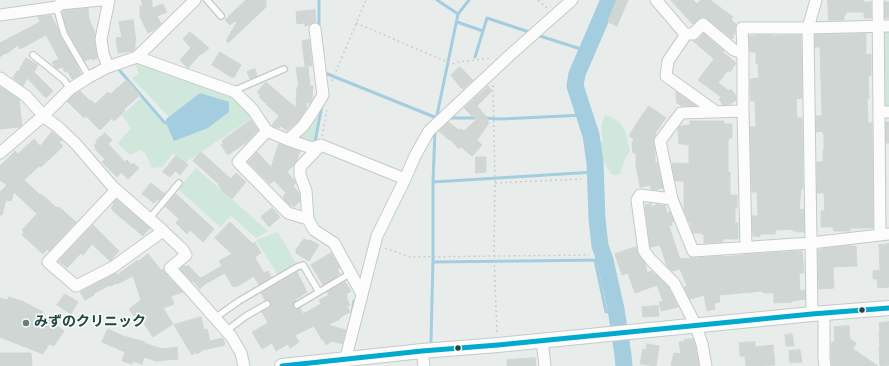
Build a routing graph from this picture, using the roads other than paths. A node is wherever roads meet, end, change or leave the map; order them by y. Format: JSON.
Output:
{"nodes":[{"id":1,"x":101,"y":0,"type":"edge"},
{"id":2,"x":109,"y":0,"type":"edge"},
{"id":3,"x":195,"y":0,"type":"edge"},
{"id":4,"x":207,"y":0,"type":"edge"},
{"id":5,"x":572,"y":0,"type":"edge"},
{"id":6,"x":656,"y":0,"type":"edge"},
{"id":7,"x":816,"y":0,"type":"edge"},
{"id":8,"x":878,"y":0,"type":"edge"},
{"id":9,"x":60,"y":6,"type":"edge"},
{"id":10,"x":0,"y":15,"type":"edge"},
{"id":11,"x":222,"y":16,"type":"dead end"},
{"id":12,"x":884,"y":26,"type":"edge"},
{"id":13,"x":808,"y":28,"type":"junction"},
{"id":14,"x":315,"y":29,"type":"dead end"},
{"id":15,"x":686,"y":34,"type":"junction"},
{"id":16,"x":743,"y":54,"type":"junction"},
{"id":17,"x":34,"y":55,"type":"dead end"},
{"id":18,"x":137,"y":57,"type":"junction"},
{"id":19,"x":108,"y":67,"type":"junction"},
{"id":20,"x":284,"y":69,"type":"dead end"},
{"id":21,"x":89,"y":77,"type":"junction"},
{"id":22,"x":0,"y":78,"type":"edge"},
{"id":23,"x":70,"y":89,"type":"junction"},
{"id":24,"x":232,"y":92,"type":"junction"},
{"id":25,"x":715,"y":111,"type":"junction"},
{"id":26,"x":742,"y":111,"type":"junction"},
{"id":27,"x":884,"y":112,"type":"edge"},
{"id":28,"x":43,"y":116,"type":"junction"},
{"id":29,"x":267,"y":131,"type":"junction"},
{"id":30,"x":288,"y":140,"type":"junction"},
{"id":31,"x":320,"y":145,"type":"junction"},
{"id":32,"x":0,"y":153,"type":"edge"},
{"id":33,"x":406,"y":179,"type":"junction"},
{"id":34,"x":179,"y":183,"type":"dead end"},
{"id":35,"x":116,"y":190,"type":"junction"},
{"id":36,"x":672,"y":199,"type":"junction"},
{"id":37,"x":149,"y":219,"type":"junction"},
{"id":38,"x":308,"y":219,"type":"junction"},
{"id":39,"x":163,"y":231,"type":"junction"},
{"id":40,"x":884,"y":235,"type":"edge"},
{"id":41,"x":811,"y":243,"type":"junction"},
{"id":42,"x":746,"y":247,"type":"junction"},
{"id":43,"x":350,"y":273,"type":"junction"},
{"id":44,"x":319,"y":292,"type":"junction"},
{"id":45,"x":362,"y":294,"type":"junction"},
{"id":46,"x":267,"y":304,"type":"dead end"},
{"id":47,"x":297,"y":305,"type":"dead end"},
{"id":48,"x":889,"y":308,"type":"edge"},
{"id":49,"x":818,"y":313,"type":"junction"},
{"id":50,"x":215,"y":318,"type":"junction"},
{"id":51,"x":696,"y":326,"type":"junction"},
{"id":52,"x":226,"y":331,"type":"junction"},
{"id":53,"x":542,"y":340,"type":"junction"},
{"id":54,"x":422,"y":351,"type":"junction"},
{"id":55,"x":345,"y":362,"type":"edge"},
{"id":56,"x":244,"y":366,"type":"edge"},
{"id":57,"x":282,"y":366,"type":"edge"},
{"id":58,"x":424,"y":366,"type":"edge"},
{"id":59,"x":545,"y":366,"type":"edge"},
{"id":60,"x":706,"y":366,"type":"edge"},
{"id":61,"x":825,"y":366,"type":"edge"}],
"edges":[{"from":1,"to":9,"type":"street"},
{"from":2,"to":19,"type":"street"},
{"from":3,"to":18,"type":"street"},
{"from":4,"to":11,"type":"lane"},
{"from":5,"to":33,"type":"street"},
{"from":6,"to":15,"type":"street"},
{"from":7,"to":13,"type":"street"},
{"from":8,"to":12,"type":"street"},
{"from":9,"to":10,"type":"street"},
{"from":9,"to":21,"type":"lane"},
{"from":12,"to":13,"type":"street"},
{"from":12,"to":27,"type":"street"},
{"from":13,"to":16,"type":"street"},
{"from":13,"to":41,"type":"street"},
{"from":14,"to":30,"type":"street"},
{"from":15,"to":16,"type":"street"},
{"from":15,"to":25,"type":"street"},
{"from":16,"to":26,"type":"street"},
{"from":17,"to":23,"type":"lane"},
{"from":18,"to":19,"type":"street"},
{"from":18,"to":24,"type":"street"},
{"from":19,"to":21,"type":"street"},
{"from":20,"to":24,"type":"lane"},
{"from":21,"to":23,"type":"street"},
{"from":22,"to":28,"type":"street"},
{"from":23,"to":28,"type":"street"},
{"from":24,"to":29,"type":"street"},
{"from":25,"to":26,"type":"street"},
{"from":25,"to":36,"type":"street"},
{"from":26,"to":42,"type":"street"},
{"from":27,"to":40,"type":"street"},
{"from":28,"to":32,"type":"street"},
{"from":28,"to":35,"type":"street"},
{"from":29,"to":30,"type":"street"},
{"from":29,"to":38,"type":"street"},
{"from":30,"to":31,"type":"street"},
{"from":31,"to":33,"type":"street"},
{"from":31,"to":38,"type":"street"},
{"from":33,"to":45,"type":"street"},
{"from":34,"to":37,"type":"lane"},
{"from":35,"to":37,"type":"street"},
{"from":35,"to":39,"type":"street"},
{"from":36,"to":42,"type":"street"},
{"from":36,"to":51,"type":"street"},
{"from":37,"to":39,"type":"street"},
{"from":38,"to":43,"type":"street"},
{"from":39,"to":50,"type":"street"},
{"from":40,"to":41,"type":"street"},
{"from":41,"to":42,"type":"street"},
{"from":41,"to":49,"type":"street"},
{"from":43,"to":44,"type":"lane"},
{"from":43,"to":45,"type":"street"},
{"from":44,"to":47,"type":"lane"},
{"from":44,"to":50,"type":"lane"},
{"from":45,"to":55,"type":"street"},
{"from":46,"to":52,"type":"lane"},
{"from":48,"to":49,"type":"street"},
{"from":49,"to":51,"type":"street"},
{"from":49,"to":61,"type":"street"},
{"from":50,"to":52,"type":"street"},
{"from":51,"to":53,"type":"street"},
{"from":51,"to":60,"type":"street"},
{"from":52,"to":56,"type":"street"},
{"from":53,"to":54,"type":"street"},
{"from":53,"to":59,"type":"street"},
{"from":54,"to":55,"type":"street"},
{"from":54,"to":58,"type":"street"},
{"from":55,"to":57,"type":"street"}]}
